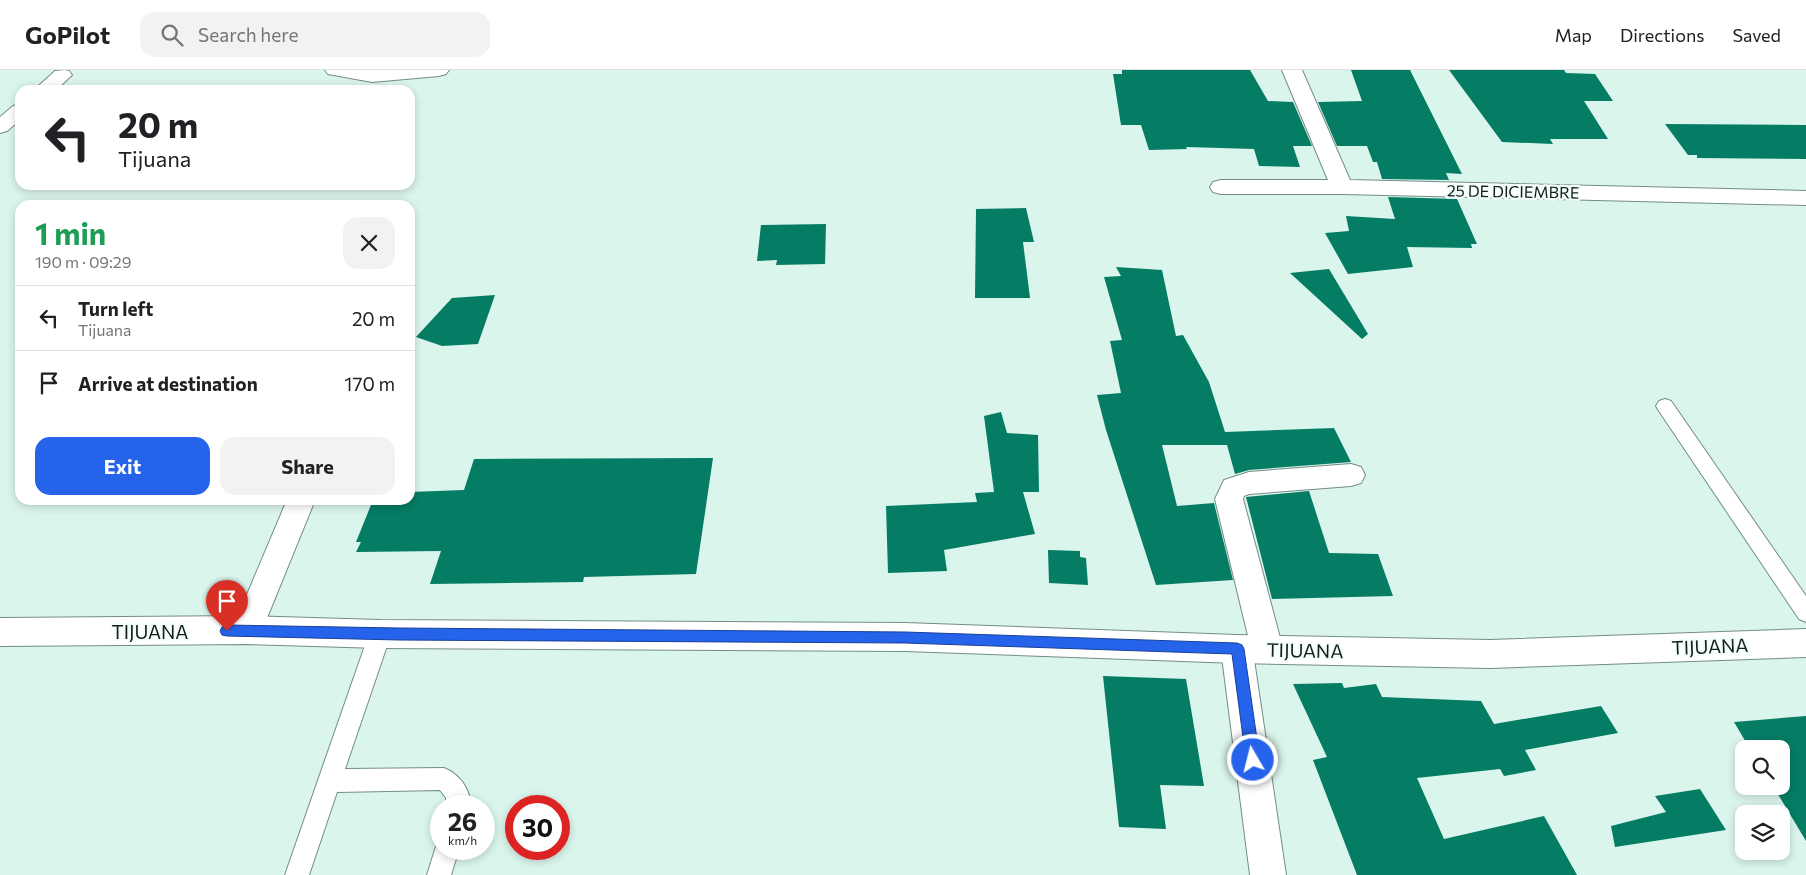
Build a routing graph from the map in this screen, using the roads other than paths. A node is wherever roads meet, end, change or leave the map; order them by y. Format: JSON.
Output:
{"nodes":[{"id":1,"x":334,"y":70,"type":"edge"},
{"id":2,"x":440,"y":70,"type":"edge"},
{"id":3,"x":1292,"y":70,"type":"edge"},
{"id":4,"x":62,"y":74,"type":"dead end"},
{"id":5,"x":50,"y":85,"type":"edge"},
{"id":6,"x":15,"y":118,"type":"edge"},
{"id":7,"x":4,"y":134,"type":"edge"},
{"id":8,"x":1221,"y":187,"type":"dead end"},
{"id":9,"x":1342,"y":187,"type":"junction"},
{"id":10,"x":1806,"y":198,"type":"edge"},
{"id":11,"x":1665,"y":406,"type":"dead end"},
{"id":12,"x":1351,"y":475,"type":"dead end"},
{"id":13,"x":299,"y":505,"type":"edge"},
{"id":14,"x":1806,"y":614,"type":"edge"},
{"id":15,"x":247,"y":630,"type":"junction"},
{"id":16,"x":380,"y":634,"type":"junction"},
{"id":17,"x":3,"y":636,"type":"edge"},
{"id":18,"x":1806,"y":643,"type":"edge"},
{"id":19,"x":1252,"y":649,"type":"junction"},
{"id":20,"x":328,"y":781,"type":"junction"},
{"id":21,"x":456,"y":795,"type":"edge"},
{"id":22,"x":444,"y":860,"type":"edge"},
{"id":23,"x":298,"y":875,"type":"edge"},
{"id":24,"x":440,"y":875,"type":"edge"},
{"id":25,"x":1268,"y":875,"type":"edge"}],
"edges":[{"from":1,"to":2,"type":"street"},
{"from":3,"to":9,"type":"street"},
{"from":4,"to":5,"type":"street"},
{"from":6,"to":7,"type":"street"},
{"from":8,"to":9,"type":"street","name":"25 DE DICIEMBRE"},
{"from":9,"to":10,"type":"street","name":"25 DE DICIEMBRE"},
{"from":11,"to":14,"type":"lane"},
{"from":12,"to":19,"type":"street"},
{"from":13,"to":15,"type":"street"},
{"from":15,"to":16,"type":"street","name":"TIJUANA"},
{"from":15,"to":17,"type":"street","name":"TIJUANA"},
{"from":16,"to":19,"type":"street","name":"TIJUANA"},
{"from":16,"to":20,"type":"lane"},
{"from":18,"to":19,"type":"street","name":"TIJUANA"},
{"from":19,"to":25,"type":"street"},
{"from":20,"to":21,"type":"lane"},
{"from":20,"to":23,"type":"lane"},
{"from":22,"to":24,"type":"lane"}]}
